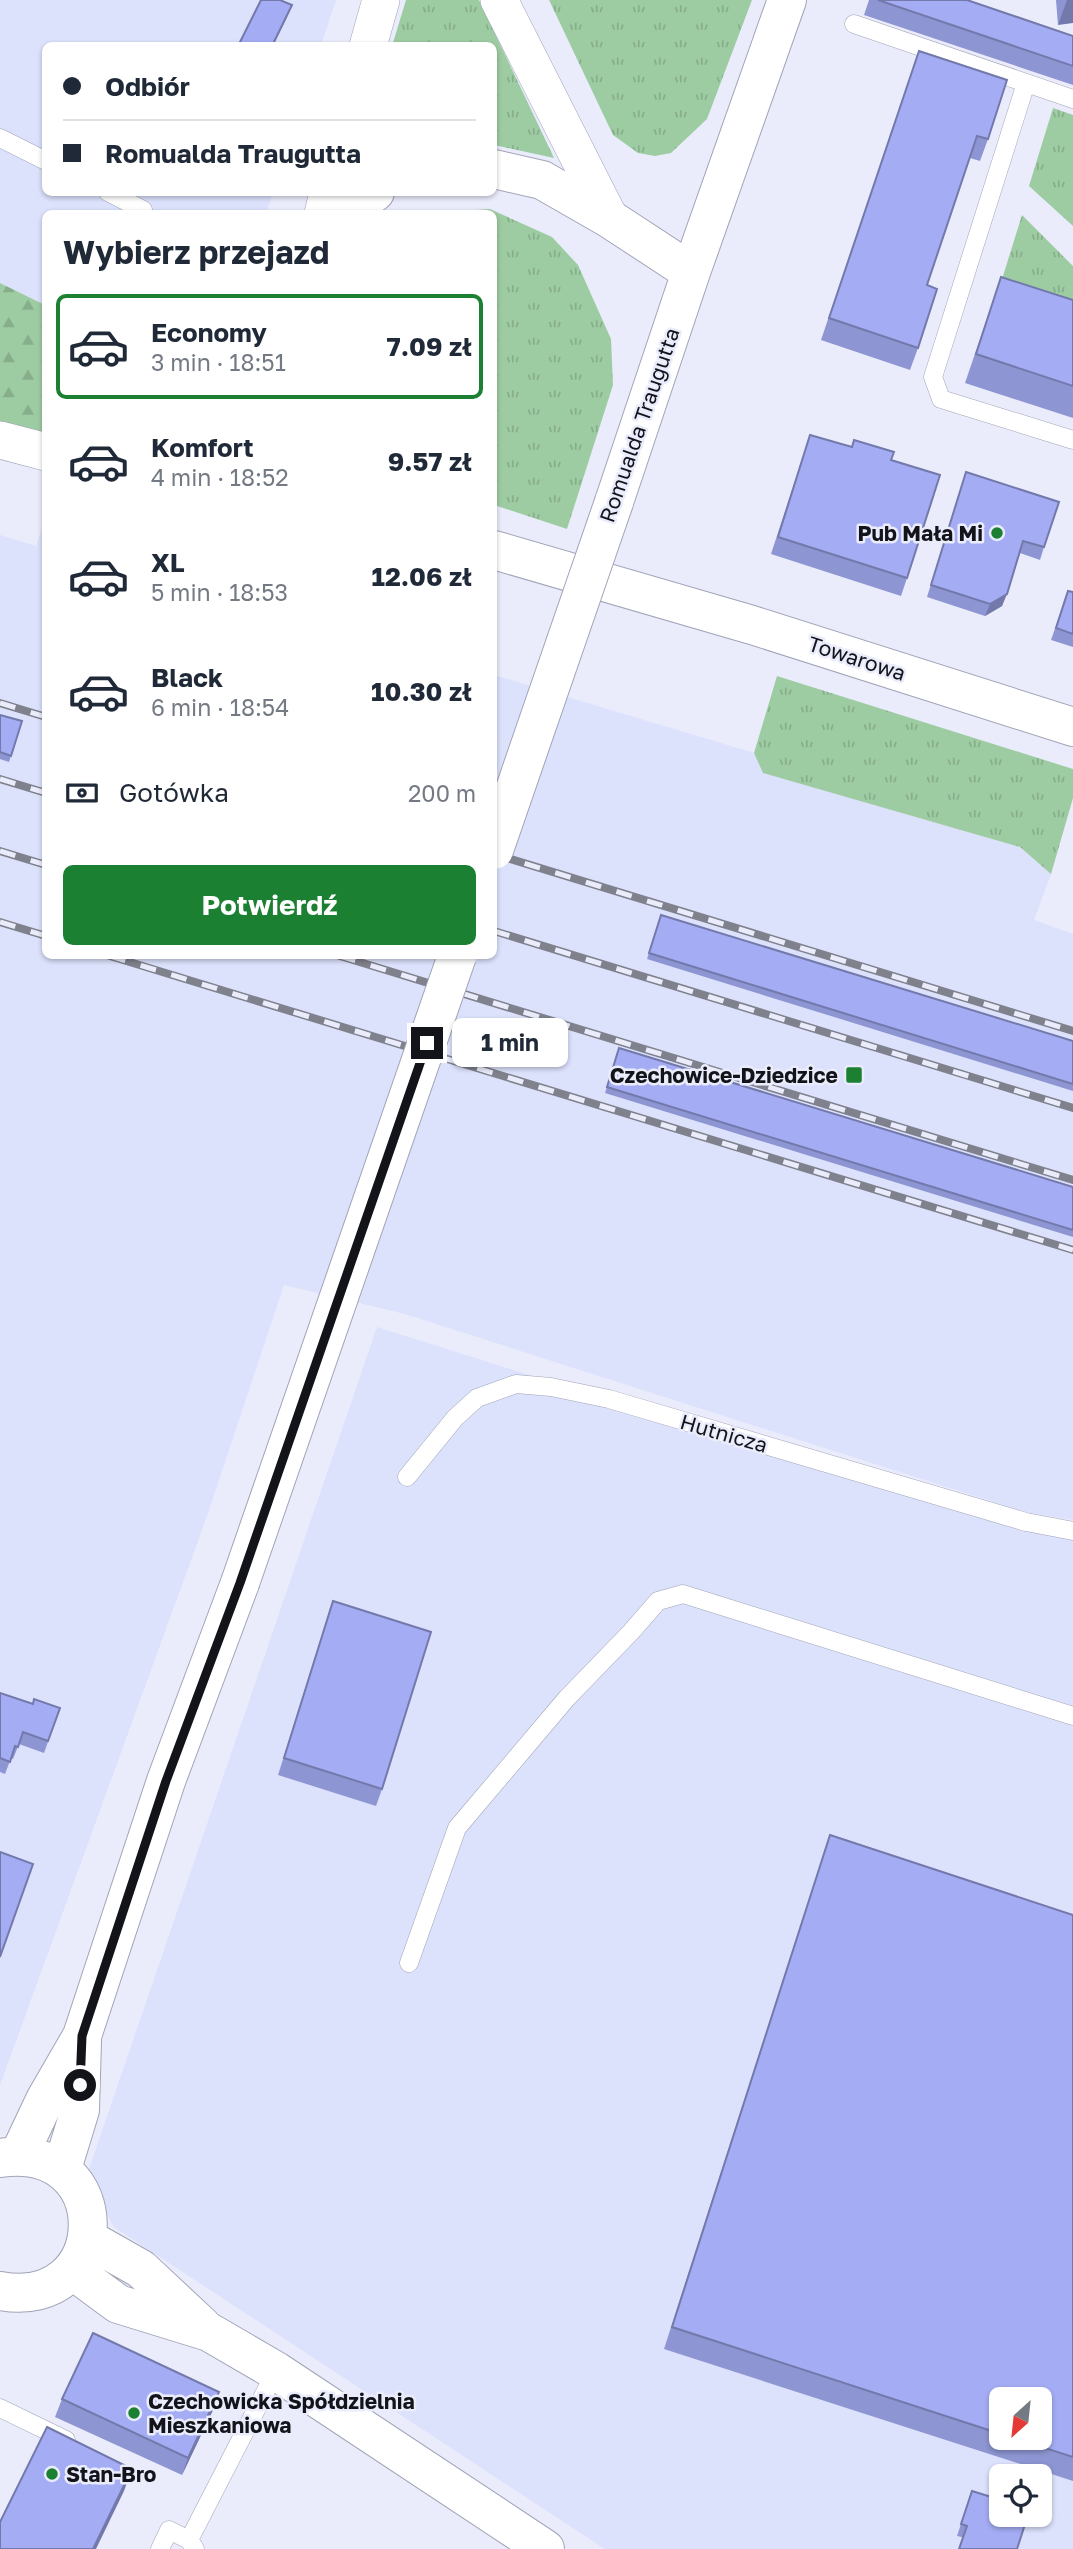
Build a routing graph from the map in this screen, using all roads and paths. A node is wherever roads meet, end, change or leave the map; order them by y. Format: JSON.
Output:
{"nodes":[{"id":1,"x":381,"y":0,"type":"edge"},
{"id":2,"x":499,"y":0,"type":"edge"},
{"id":3,"x":787,"y":0,"type":"edge"},
{"id":4,"x":854,"y":24,"type":"dead end"},
{"id":5,"x":369,"y":42,"type":"edge"},
{"id":6,"x":1026,"y":83,"type":"junction"},
{"id":7,"x":1073,"y":99,"type":"edge"},
{"id":8,"x":0,"y":138,"type":"edge"},
{"id":9,"x":42,"y":159,"type":"edge"},
{"id":10,"x":497,"y":170,"type":"edge"},
{"id":11,"x":116,"y":196,"type":"edge"},
{"id":12,"x":369,"y":196,"type":"edge"},
{"id":13,"x":143,"y":210,"type":"edge"},
{"id":14,"x":349,"y":210,"type":"edge"},
{"id":15,"x":610,"y":219,"type":"junction"},
{"id":16,"x":691,"y":272,"type":"junction"},
{"id":17,"x":0,"y":439,"type":"edge"},
{"id":18,"x":1073,"y":440,"type":"edge"},
{"id":19,"x":42,"y":451,"type":"edge"},
{"id":20,"x":497,"y":551,"type":"edge"},
{"id":21,"x":1073,"y":727,"type":"edge"},
{"id":22,"x":497,"y":841,"type":"edge"},
{"id":23,"x":456,"y":959,"type":"edge"},
{"id":24,"x":407,"y":1477,"type":"dead end"},
{"id":25,"x":1073,"y":1531,"type":"edge"},
{"id":26,"x":1073,"y":1716,"type":"edge"},
{"id":27,"x":409,"y":1962,"type":"dead end"},
{"id":28,"x":82,"y":2036,"type":"junction"},
{"id":29,"x":9,"y":2156,"type":"edge"},
{"id":30,"x":62,"y":2169,"type":"junction"},
{"id":31,"x":80,"y":2255,"type":"junction"},
{"id":32,"x":6,"y":2303,"type":"edge"},
{"id":33,"x":276,"y":2371,"type":"junction"},
{"id":34,"x":0,"y":2408,"type":"edge"},
{"id":35,"x":80,"y":2447,"type":"edge"},
{"id":36,"x":192,"y":2545,"type":"edge"},
{"id":37,"x":160,"y":2549,"type":"edge"},
{"id":38,"x":545,"y":2549,"type":"edge"}],
"edges":[{"from":1,"to":5,"type":"street"},
{"from":2,"to":15,"type":"street"},
{"from":3,"to":16,"type":"street","name":"Romualda Traugutta"},
{"from":4,"to":6,"type":"lane"},
{"from":6,"to":7,"type":"lane"},
{"from":6,"to":18,"type":"lane"},
{"from":8,"to":9,"type":"lane"},
{"from":10,"to":15,"type":"street"},
{"from":11,"to":13,"type":"lane"},
{"from":12,"to":14,"type":"street"},
{"from":15,"to":16,"type":"street"},
{"from":16,"to":22,"type":"street","name":"Romualda Traugutta","bridge":true},
{"from":17,"to":19,"type":"street"},
{"from":20,"to":21,"type":"street","name":"Towarowa"},
{"from":23,"to":28,"type":"street","bridge":true},
{"from":24,"to":25,"type":"lane","name":"Hutnicza"},
{"from":26,"to":27,"type":"lane"},
{"from":28,"to":29,"type":"street"},
{"from":28,"to":30,"type":"street"},
{"from":29,"to":30,"type":"street"},
{"from":30,"to":31,"type":"street"},
{"from":31,"to":32,"type":"street"},
{"from":31,"to":33,"type":"street"},
{"from":33,"to":36,"type":"lane"},
{"from":33,"to":38,"type":"street"},
{"from":34,"to":35,"type":"lane"},
{"from":36,"to":37,"type":"lane"}]}
